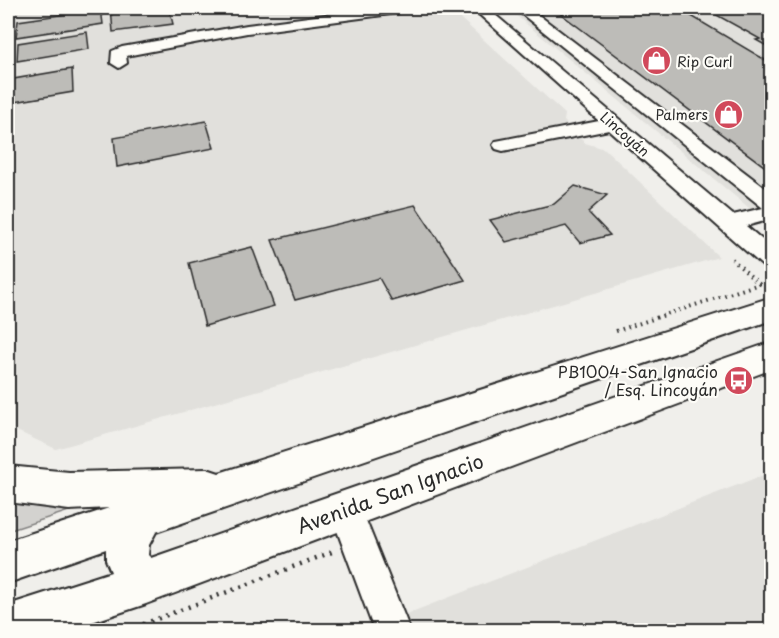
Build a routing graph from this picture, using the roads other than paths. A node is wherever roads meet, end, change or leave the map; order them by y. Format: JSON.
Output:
{"nodes":[{"id":1,"x":406,"y":8,"type":"edge"},
{"id":2,"x":479,"y":8,"type":"edge"},
{"id":3,"x":540,"y":8,"type":"edge"},
{"id":4,"x":119,"y":63,"type":"dead end"},
{"id":5,"x":621,"y":86,"type":"junction"},
{"id":6,"x":580,"y":95,"type":"junction"},
{"id":7,"x":614,"y":124,"type":"junction"},
{"id":8,"x":503,"y":145,"type":"dead end"},
{"id":9,"x":771,"y":204,"type":"edge"},
{"id":10,"x":771,"y":212,"type":"edge"},
{"id":11,"x":728,"y":224,"type":"junction"},
{"id":12,"x":771,"y":261,"type":"edge"},
{"id":13,"x":771,"y":308,"type":"edge"},
{"id":14,"x":771,"y":355,"type":"edge"},
{"id":15,"x":8,"y":484,"type":"edge"},
{"id":16,"x":236,"y":487,"type":"junction"},
{"id":17,"x":142,"y":518,"type":"junction"},
{"id":18,"x":351,"y":525,"type":"junction"},
{"id":19,"x":8,"y":562,"type":"edge"},
{"id":20,"x":146,"y":582,"type":"junction"},
{"id":21,"x":15,"y":627,"type":"edge"},
{"id":22,"x":392,"y":630,"type":"edge"}],
"edges":[{"from":1,"to":4,"type":"street"},
{"from":2,"to":6,"type":"street","name":"Lincoyán"},
{"from":3,"to":5,"type":"street"},
{"from":5,"to":6,"type":"street"},
{"from":5,"to":9,"type":"street"},
{"from":6,"to":7,"type":"street","name":"Lincoyán"},
{"from":7,"to":8,"type":"street"},
{"from":7,"to":11,"type":"street","name":"Lincoyán"},
{"from":10,"to":11,"type":"street"},
{"from":11,"to":12,"type":"street","name":"Lincoyán"},
{"from":13,"to":16,"type":"main road"},
{"from":14,"to":18,"type":"main road","name":"Avenida San Ignacio"},
{"from":15,"to":16,"type":"main road"},
{"from":16,"to":17,"type":"main road"},
{"from":17,"to":19,"type":"main road"},
{"from":17,"to":20,"type":"main road"},
{"from":18,"to":20,"type":"main road","name":"Avenida San Ignacio"},
{"from":18,"to":22,"type":"street"},
{"from":20,"to":21,"type":"main road","name":"Avenida San Ignacio"}]}
